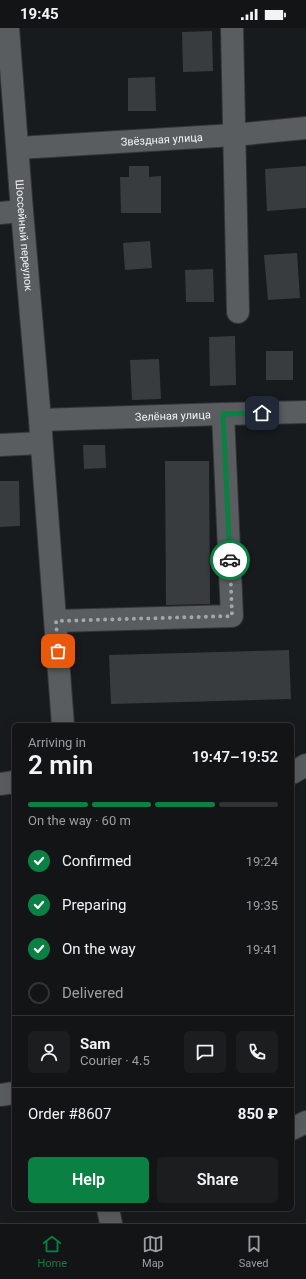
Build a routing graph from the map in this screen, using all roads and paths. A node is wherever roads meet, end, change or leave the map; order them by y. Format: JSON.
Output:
{"nodes":[{"id":1,"x":8,"y":28,"type":"edge"},
{"id":2,"x":232,"y":28,"type":"edge"},
{"id":3,"x":306,"y":128,"type":"edge"},
{"id":4,"x":234,"y":135,"type":"junction"},
{"id":5,"x":18,"y":148,"type":"junction"},
{"id":6,"x":22,"y":211,"type":"junction"},
{"id":7,"x":0,"y":213,"type":"edge"},
{"id":8,"x":238,"y":312,"type":"dead end"},
{"id":9,"x":306,"y":412,"type":"edge"},
{"id":10,"x":223,"y":414,"type":"junction"},
{"id":11,"x":40,"y":420,"type":"junction"},
{"id":12,"x":41,"y":443,"type":"junction"},
{"id":13,"x":0,"y":445,"type":"edge"},
{"id":14,"x":56,"y":621,"type":"junction"},
{"id":15,"x":63,"y":723,"type":"edge"},
{"id":16,"x":306,"y":765,"type":"edge"},
{"id":17,"x":294,"y":772,"type":"edge"},
{"id":18,"x":12,"y":782,"type":"edge"},
{"id":19,"x":0,"y":784,"type":"edge"},
{"id":20,"x":12,"y":1093,"type":"edge"},
{"id":21,"x":0,"y":1095,"type":"edge"},
{"id":22,"x":306,"y":1122,"type":"edge"},
{"id":23,"x":294,"y":1128,"type":"edge"}],
"edges":[{"from":1,"to":5,"type":"street","name":"Шоссейный переулок"},
{"from":2,"to":4,"type":"street"},
{"from":3,"to":4,"type":"street","name":"Звёздная улица"},
{"from":4,"to":5,"type":"street","name":"Звёздная улица"},
{"from":4,"to":8,"type":"street"},
{"from":5,"to":6,"type":"street","name":"Шоссейный переулок"},
{"from":6,"to":7,"type":"street"},
{"from":6,"to":11,"type":"street","name":"Шоссейный переулок"},
{"from":9,"to":10,"type":"street","name":"Зелёная улица"},
{"from":10,"to":11,"type":"street","name":"Зелёная улица"},
{"from":10,"to":14,"type":"street"},
{"from":11,"to":12,"type":"street","name":"Шоссейный переулок"},
{"from":12,"to":13,"type":"street"},
{"from":12,"to":14,"type":"street","name":"Шоссейный переулок"},
{"from":14,"to":15,"type":"street","name":"Шоссейный переулок"},
{"from":16,"to":17,"type":"street"},
{"from":18,"to":19,"type":"street"},
{"from":20,"to":21,"type":"street"},
{"from":22,"to":23,"type":"street"}]}
